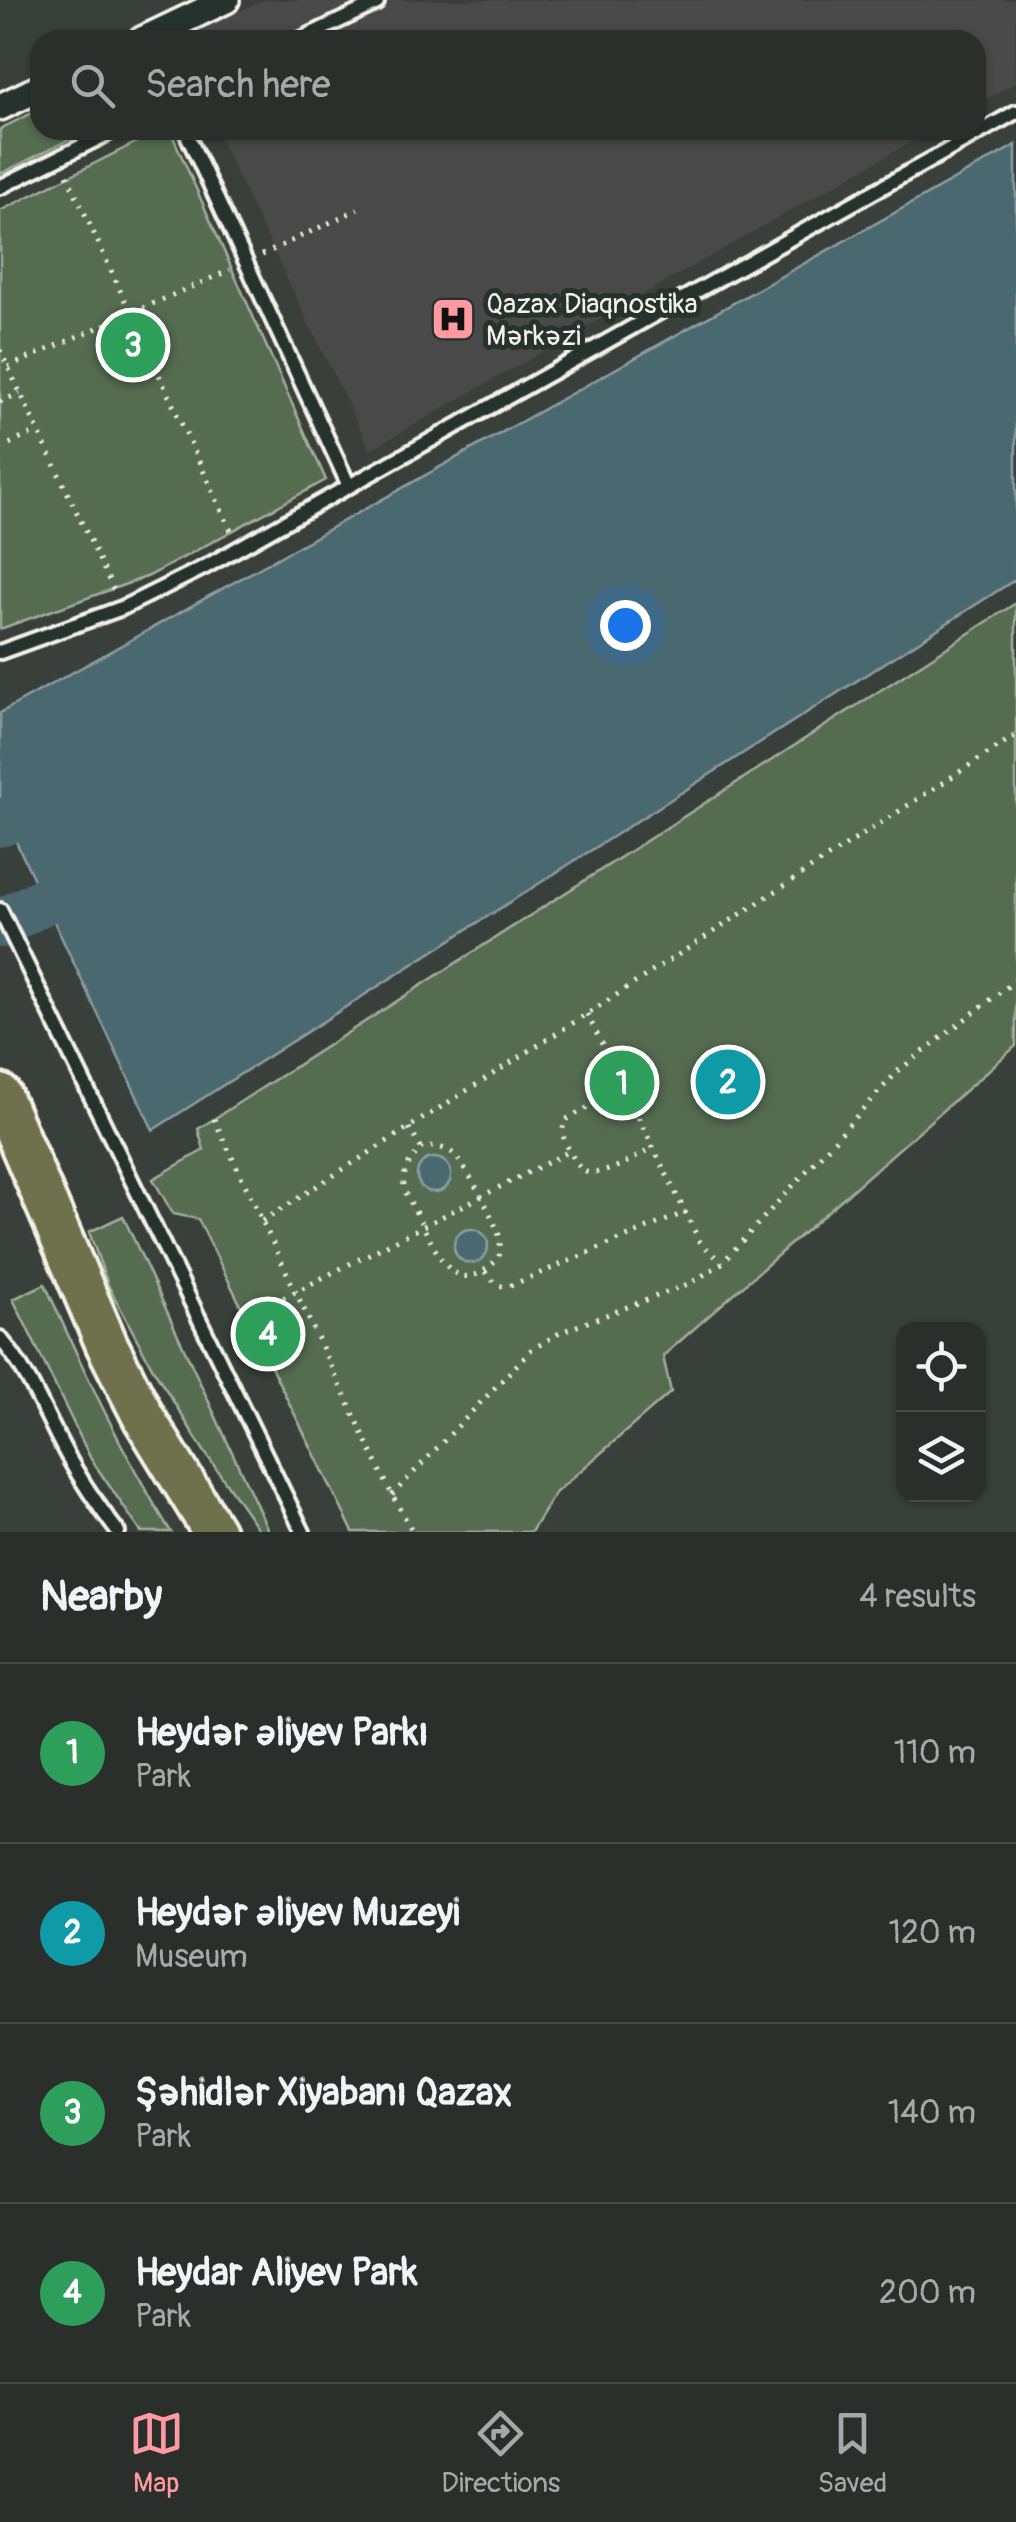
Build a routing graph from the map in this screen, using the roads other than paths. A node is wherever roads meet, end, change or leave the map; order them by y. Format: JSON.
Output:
{"nodes":[{"id":1,"x":226,"y":0,"type":"edge"},
{"id":2,"x":377,"y":3,"type":"dead end"},
{"id":3,"x":163,"y":30,"type":"edge"},
{"id":4,"x":320,"y":30,"type":"edge"},
{"id":5,"x":30,"y":93,"type":"edge"},
{"id":6,"x":0,"y":107,"type":"edge"},
{"id":7,"x":1016,"y":112,"type":"edge"},
{"id":8,"x":986,"y":129,"type":"edge"},
{"id":9,"x":96,"y":140,"type":"edge"},
{"id":10,"x":191,"y":140,"type":"edge"},
{"id":11,"x":966,"y":140,"type":"edge"},
{"id":12,"x":0,"y":188,"type":"edge"},
{"id":13,"x":349,"y":486,"type":"junction"},
{"id":14,"x":0,"y":652,"type":"edge"},
{"id":15,"x":0,"y":910,"type":"edge"},
{"id":16,"x":0,"y":1095,"type":"edge"},
{"id":17,"x":0,"y":1338,"type":"edge"},
{"id":18,"x":118,"y":1532,"type":"edge"},
{"id":19,"x":214,"y":1532,"type":"edge"},
{"id":20,"x":303,"y":1532,"type":"edge"}],
"edges":[{"from":1,"to":3,"type":"street"},
{"from":2,"to":4,"type":"lane"},
{"from":5,"to":6,"type":"street"},
{"from":7,"to":8,"type":"lane"},
{"from":9,"to":12,"type":"lane"},
{"from":10,"to":13,"type":"lane"},
{"from":11,"to":13,"type":"lane"},
{"from":13,"to":14,"type":"lane"},
{"from":15,"to":20,"type":"lane"},
{"from":16,"to":19,"type":"main road"},
{"from":17,"to":18,"type":"lane"}]}
